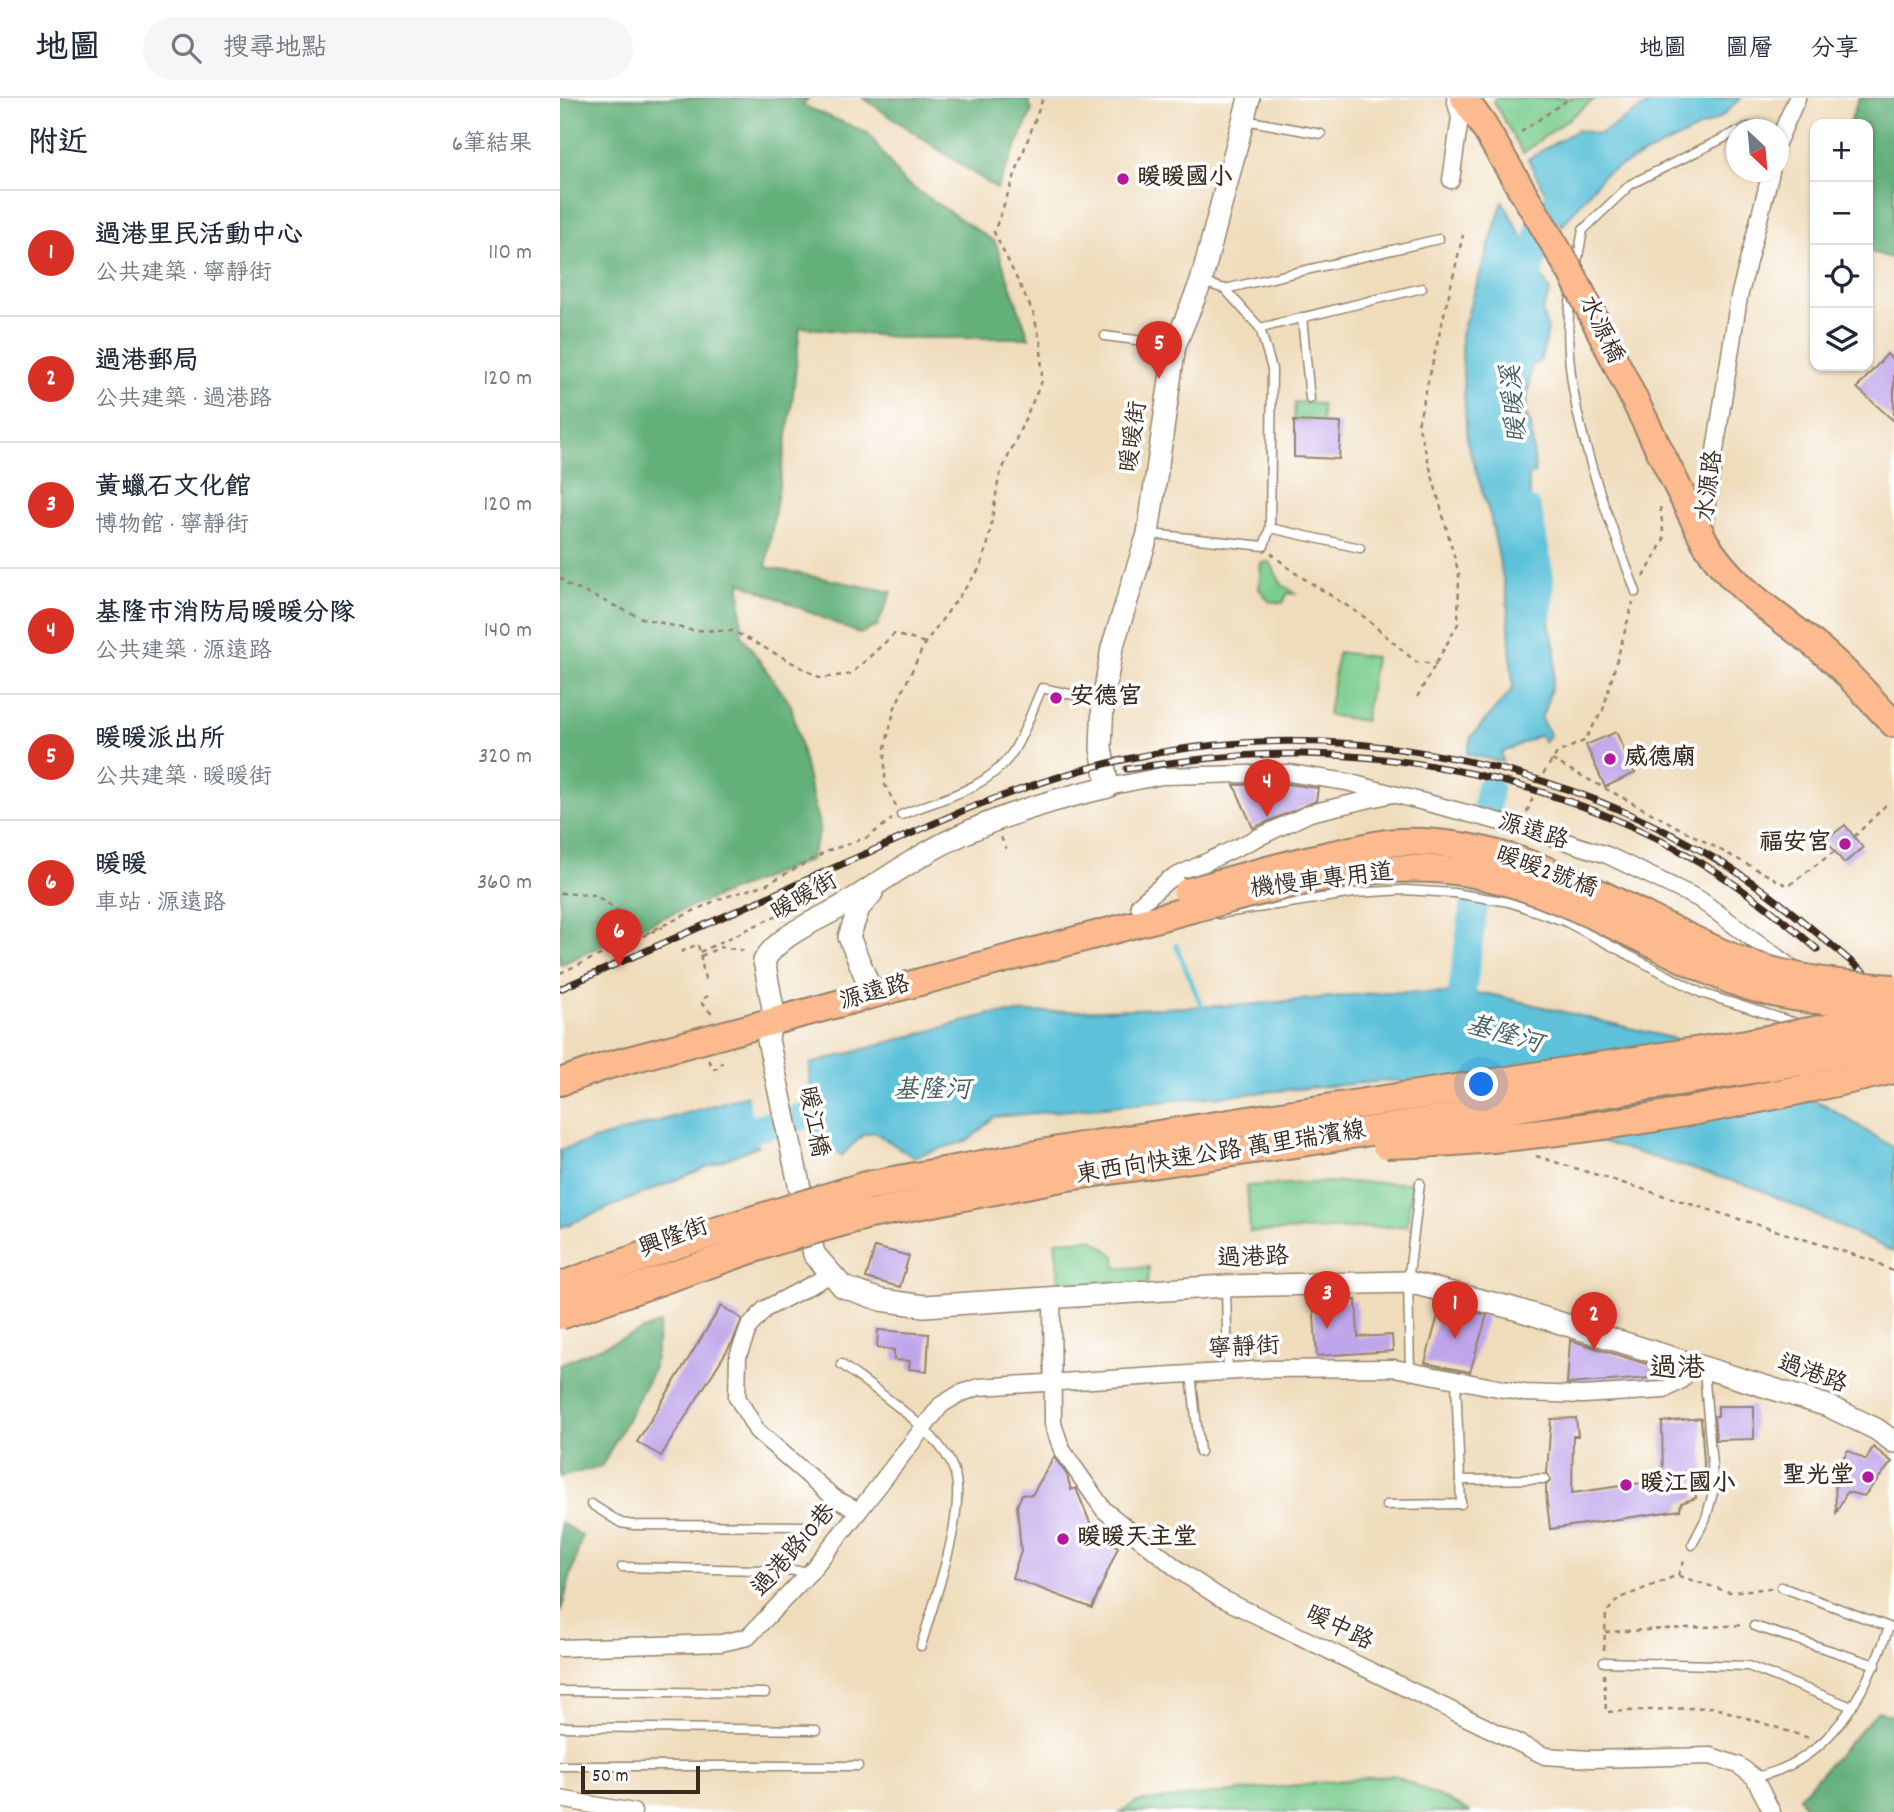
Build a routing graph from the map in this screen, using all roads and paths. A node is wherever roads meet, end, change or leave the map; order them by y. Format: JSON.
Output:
{"nodes":[{"id":1,"x":1043,"y":98,"type":"edge"},
{"id":2,"x":1249,"y":98,"type":"edge"},
{"id":3,"x":1455,"y":98,"type":"edge"},
{"id":4,"x":1464,"y":98,"type":"edge"},
{"id":5,"x":1570,"y":98,"type":"edge"},
{"id":6,"x":1797,"y":98,"type":"edge"},
{"id":7,"x":1785,"y":119,"type":"edge"},
{"id":8,"x":1243,"y":120,"type":"junction"},
{"id":9,"x":1521,"y":132,"type":"dead end"},
{"id":10,"x":1321,"y":134,"type":"dead end"},
{"id":11,"x":1726,"y":137,"type":"edge"},
{"id":12,"x":1451,"y":180,"type":"dead end"},
{"id":13,"x":1768,"y":182,"type":"edge"},
{"id":14,"x":1463,"y":235,"type":"dead end"},
{"id":15,"x":1439,"y":239,"type":"dead end"},
{"id":16,"x":1201,"y":282,"type":"junction"},
{"id":17,"x":1422,"y":288,"type":"dead end"},
{"id":18,"x":1224,"y":289,"type":"junction"},
{"id":19,"x":1302,"y":317,"type":"junction"},
{"id":20,"x":1259,"y":328,"type":"junction"},
{"id":21,"x":1105,"y":337,"type":"dead end"},
{"id":22,"x":1175,"y":345,"type":"junction"},
{"id":23,"x":1310,"y":399,"type":"dead end"},
{"id":24,"x":1660,"y":505,"type":"dead end"},
{"id":25,"x":1270,"y":528,"type":"junction"},
{"id":26,"x":1148,"y":534,"type":"junction"},
{"id":27,"x":1705,"y":542,"type":"junction"},
{"id":28,"x":1264,"y":546,"type":"junction"},
{"id":29,"x":1360,"y":548,"type":"dead end"},
{"id":30,"x":560,"y":577,"type":"edge"},
{"id":31,"x":1636,"y":592,"type":"junction"},
{"id":32,"x":925,"y":643,"type":"junction"},
{"id":33,"x":1437,"y":664,"type":"junction"},
{"id":34,"x":1417,"y":697,"type":"dead end"},
{"id":35,"x":1103,"y":701,"type":"junction"},
{"id":36,"x":1894,"y":724,"type":"edge"},
{"id":37,"x":1552,"y":760,"type":"junction"},
{"id":38,"x":1543,"y":774,"type":"dead end"},
{"id":39,"x":1108,"y":787,"type":"junction"},
{"id":40,"x":1394,"y":794,"type":"junction"},
{"id":41,"x":1888,"y":803,"type":"dead end"},
{"id":42,"x":901,"y":815,"type":"junction"},
{"id":43,"x":998,"y":831,"type":"dead end"},
{"id":44,"x":1854,"y":837,"type":"dead end"},
{"id":45,"x":1006,"y":849,"type":"dead end"},
{"id":46,"x":1835,"y":851,"type":"dead end"},
{"id":47,"x":882,"y":883,"type":"junction"},
{"id":48,"x":834,"y":890,"type":"dead end"},
{"id":49,"x":560,"y":893,"type":"edge"},
{"id":50,"x":1189,"y":901,"type":"junction"},
{"id":51,"x":1149,"y":911,"type":"junction"},
{"id":52,"x":668,"y":923,"type":"junction"},
{"id":53,"x":681,"y":952,"type":"dead end"},
{"id":54,"x":768,"y":953,"type":"junction"},
{"id":55,"x":700,"y":954,"type":"junction"},
{"id":56,"x":560,"y":973,"type":"edge"},
{"id":57,"x":706,"y":984,"type":"dead end"},
{"id":58,"x":871,"y":988,"type":"junction"},
{"id":59,"x":1894,"y":988,"type":"edge"},
{"id":60,"x":708,"y":996,"type":"dead end"},
{"id":61,"x":1894,"y":1005,"type":"edge"},
{"id":62,"x":1894,"y":1016,"type":"edge"},
{"id":63,"x":718,"y":1022,"type":"junction"},
{"id":64,"x":771,"y":1024,"type":"junction"},
{"id":65,"x":1854,"y":1036,"type":"dead end"},
{"id":66,"x":1884,"y":1043,"type":"edge"},
{"id":67,"x":712,"y":1056,"type":"dead end"},
{"id":68,"x":722,"y":1062,"type":"dead end"},
{"id":69,"x":560,"y":1065,"type":"edge"},
{"id":70,"x":1894,"y":1069,"type":"edge"},
{"id":71,"x":560,"y":1082,"type":"edge"},
{"id":72,"x":1386,"y":1144,"type":"dead end"},
{"id":73,"x":1533,"y":1155,"type":"dead end"},
{"id":74,"x":1420,"y":1183,"type":"dead end"},
{"id":75,"x":803,"y":1214,"type":"junction"},
{"id":76,"x":1894,"y":1272,"type":"edge"},
{"id":77,"x":830,"y":1275,"type":"junction"},
{"id":78,"x":1408,"y":1282,"type":"junction"},
{"id":79,"x":1226,"y":1286,"type":"junction"},
{"id":80,"x":560,"y":1287,"type":"edge"},
{"id":81,"x":1052,"y":1297,"type":"junction"},
{"id":82,"x":560,"y":1306,"type":"edge"},
{"id":83,"x":560,"y":1315,"type":"edge"},
{"id":84,"x":841,"y":1364,"type":"dead end"},
{"id":85,"x":1700,"y":1365,"type":"junction"},
{"id":86,"x":1410,"y":1371,"type":"junction"},
{"id":87,"x":1228,"y":1372,"type":"junction"},
{"id":88,"x":1191,"y":1375,"type":"junction"},
{"id":89,"x":1456,"y":1380,"type":"junction"},
{"id":90,"x":1053,"y":1384,"type":"junction"},
{"id":91,"x":922,"y":1426,"type":"junction"},
{"id":92,"x":1894,"y":1442,"type":"edge"},
{"id":93,"x":1200,"y":1452,"type":"dead end"},
{"id":94,"x":1545,"y":1479,"type":"dead end"},
{"id":95,"x":1460,"y":1480,"type":"junction"},
{"id":96,"x":834,"y":1498,"type":"junction"},
{"id":97,"x":591,"y":1503,"type":"dead end"},
{"id":98,"x":1386,"y":1505,"type":"dead end"},
{"id":99,"x":859,"y":1511,"type":"junction"},
{"id":100,"x":1692,"y":1545,"type":"joint"},
{"id":101,"x":622,"y":1567,"type":"dead end"},
{"id":102,"x":811,"y":1571,"type":"junction"},
{"id":103,"x":1678,"y":1576,"type":"junction"},
{"id":104,"x":1781,"y":1587,"type":"joint"},
{"id":105,"x":1754,"y":1626,"type":"joint"},
{"id":106,"x":1605,"y":1632,"type":"junction"},
{"id":107,"x":921,"y":1646,"type":"dead end"},
{"id":108,"x":560,"y":1648,"type":"edge"},
{"id":109,"x":1604,"y":1662,"type":"junction"},
{"id":110,"x":1876,"y":1665,"type":"junction"},
{"id":111,"x":560,"y":1692,"type":"edge"},
{"id":112,"x":765,"y":1693,"type":"dead end"},
{"id":113,"x":1852,"y":1706,"type":"junction"},
{"id":114,"x":560,"y":1727,"type":"edge"},
{"id":115,"x":816,"y":1730,"type":"dead end"},
{"id":116,"x":1822,"y":1742,"type":"junction"},
{"id":117,"x":560,"y":1766,"type":"edge"},
{"id":118,"x":858,"y":1766,"type":"dead end"},
{"id":119,"x":1754,"y":1777,"type":"junction"},
{"id":120,"x":560,"y":1799,"type":"edge"},
{"id":121,"x":633,"y":1812,"type":"edge"},
{"id":122,"x":1772,"y":1812,"type":"edge"}],
"edges":[{"from":1,"to":32,"type":"path"},
{"from":2,"to":8,"type":"street","name":"暖暖街"},
{"from":3,"to":12,"type":"street"},
{"from":4,"to":27,"type":"main road","name":"水源橋","bridge":true},
{"from":5,"to":9,"type":"path"},
{"from":6,"to":7,"type":"street"},
{"from":8,"to":10,"type":"lane"},
{"from":8,"to":16,"type":"street","name":"暖暖街"},
{"from":11,"to":31,"type":"lane"},
{"from":13,"to":27,"type":"street","name":"水源路"},
{"from":14,"to":33,"type":"path"},
{"from":15,"to":18,"type":"lane"},
{"from":16,"to":18,"type":"lane"},
{"from":16,"to":22,"type":"street","name":"暖暖街"},
{"from":17,"to":19,"type":"lane"},
{"from":18,"to":20,"type":"lane"},
{"from":19,"to":20,"type":"lane"},
{"from":19,"to":23,"type":"lane"},
{"from":20,"to":25,"type":"lane"},
{"from":21,"to":22,"type":"lane"},
{"from":22,"to":26,"type":"street","name":"暖暖街"},
{"from":24,"to":31,"type":"path"},
{"from":25,"to":28,"type":"lane"},
{"from":25,"to":29,"type":"lane"},
{"from":26,"to":28,"type":"lane"},
{"from":26,"to":35,"type":"street","name":"暖暖街"},
{"from":27,"to":36,"type":"main road","name":"水源路"},
{"from":28,"to":33,"type":"path"},
{"from":30,"to":32,"type":"path"},
{"from":31,"to":37,"type":"path"},
{"from":32,"to":42,"type":"path"},
{"from":33,"to":34,"type":"path"},
{"from":35,"to":39,"type":"street","name":"暖暖街"},
{"from":35,"to":42,"type":"lane"},
{"from":37,"to":38,"type":"path"},
{"from":37,"to":46,"type":"path"},
{"from":39,"to":40,"type":"street","name":"暖暖街"},
{"from":39,"to":47,"type":"street","name":"暖暖街"},
{"from":40,"to":51,"type":"street","name":"源遠路"},
{"from":40,"to":66,"type":"street","name":"源遠路"},
{"from":41,"to":44,"type":"path"},
{"from":42,"to":52,"type":"path"},
{"from":43,"to":45,"type":"path"},
{"from":47,"to":54,"type":"street","name":"暖暖街"},
{"from":47,"to":58,"type":"street","name":"暖暖街"},
{"from":48,"to":55,"type":"path"},
{"from":49,"to":52,"type":"path"},
{"from":50,"to":51,"type":"main road","name":"源遠路"},
{"from":50,"to":59,"type":"main road","name":"暖暖2號橋","bridge":true},
{"from":50,"to":61,"type":"main road","name":"暖暖2號橋","bridge":true},
{"from":51,"to":58,"type":"main road","name":"源遠路"},
{"from":51,"to":65,"type":"lane","name":"機慢車專用道"},
{"from":52,"to":56,"type":"path"},
{"from":53,"to":55,"type":"path"},
{"from":54,"to":55,"type":"path"},
{"from":54,"to":64,"type":"street","name":"暖暖街"},
{"from":55,"to":57,"type":"path"},
{"from":58,"to":64,"type":"main road","name":"源遠路"},
{"from":60,"to":63,"type":"path"},
{"from":62,"to":80,"type":"highway","name":"東西向快速公路 萬里瑞濱線","bridge":true},
{"from":63,"to":64,"type":"main road","name":"源遠路"},
{"from":63,"to":69,"type":"main road","name":"源遠路"},
{"from":64,"to":71,"type":"main road","name":"源遠路"},
{"from":64,"to":75,"type":"street","name":"暖江橋"},
{"from":66,"to":83,"type":"highway","name":"東西向快速公路 萬里瑞濱線","bridge":true},
{"from":67,"to":68,"type":"path"},
{"from":70,"to":72,"type":"highway","bridge":true},
{"from":73,"to":76,"type":"path"},
{"from":74,"to":78,"type":"lane"},
{"from":75,"to":77,"type":"street","name":"過港路"},
{"from":75,"to":82,"type":"street","name":"興隆街"},
{"from":77,"to":81,"type":"street","name":"過港路"},
{"from":77,"to":96,"type":"street","name":"過港路10巷"},
{"from":78,"to":79,"type":"street","name":"過港路"},
{"from":78,"to":85,"type":"street","name":"過港路"},
{"from":78,"to":86,"type":"lane"},
{"from":79,"to":81,"type":"street","name":"過港路"},
{"from":79,"to":87,"type":"lane"},
{"from":81,"to":90,"type":"street","name":"暖中路"},
{"from":84,"to":91,"type":"lane"},
{"from":85,"to":89,"type":"street","name":"寧靜街"},
{"from":85,"to":92,"type":"street","name":"過港路"},
{"from":85,"to":100,"type":"lane"},
{"from":86,"to":87,"type":"street","name":"寧靜街"},
{"from":86,"to":89,"type":"street","name":"寧靜街"},
{"from":87,"to":88,"type":"street","name":"寧靜街"},
{"from":88,"to":90,"type":"street","name":"寧靜街"},
{"from":88,"to":93,"type":"lane"},
{"from":89,"to":95,"type":"lane"},
{"from":90,"to":91,"type":"street","name":"寧靜街"},
{"from":90,"to":119,"type":"street","name":"暖中路"},
{"from":91,"to":99,"type":"street","name":"寧靜街"},
{"from":91,"to":107,"type":"lane"},
{"from":94,"to":95,"type":"lane"},
{"from":95,"to":98,"type":"lane"},
{"from":96,"to":97,"type":"lane"},
{"from":96,"to":99,"type":"street","name":"過港路10巷"},
{"from":99,"to":102,"type":"street","name":"過港路10巷"},
{"from":100,"to":103,"type":"path"},
{"from":101,"to":102,"type":"lane"},
{"from":102,"to":108,"type":"street","name":"過港路10巷"},
{"from":103,"to":104,"type":"path"},
{"from":103,"to":106,"type":"path"},
{"from":104,"to":110,"type":"lane"},
{"from":105,"to":106,"type":"path"},
{"from":105,"to":110,"type":"lane"},
{"from":106,"to":109,"type":"path"},
{"from":109,"to":113,"type":"lane"},
{"from":109,"to":116,"type":"path"},
{"from":110,"to":113,"type":"lane"},
{"from":111,"to":112,"type":"lane"},
{"from":113,"to":116,"type":"lane"},
{"from":114,"to":115,"type":"lane"},
{"from":116,"to":119,"type":"lane"},
{"from":117,"to":118,"type":"lane"},
{"from":119,"to":122,"type":"street"},
{"from":120,"to":121,"type":"street"}]}
